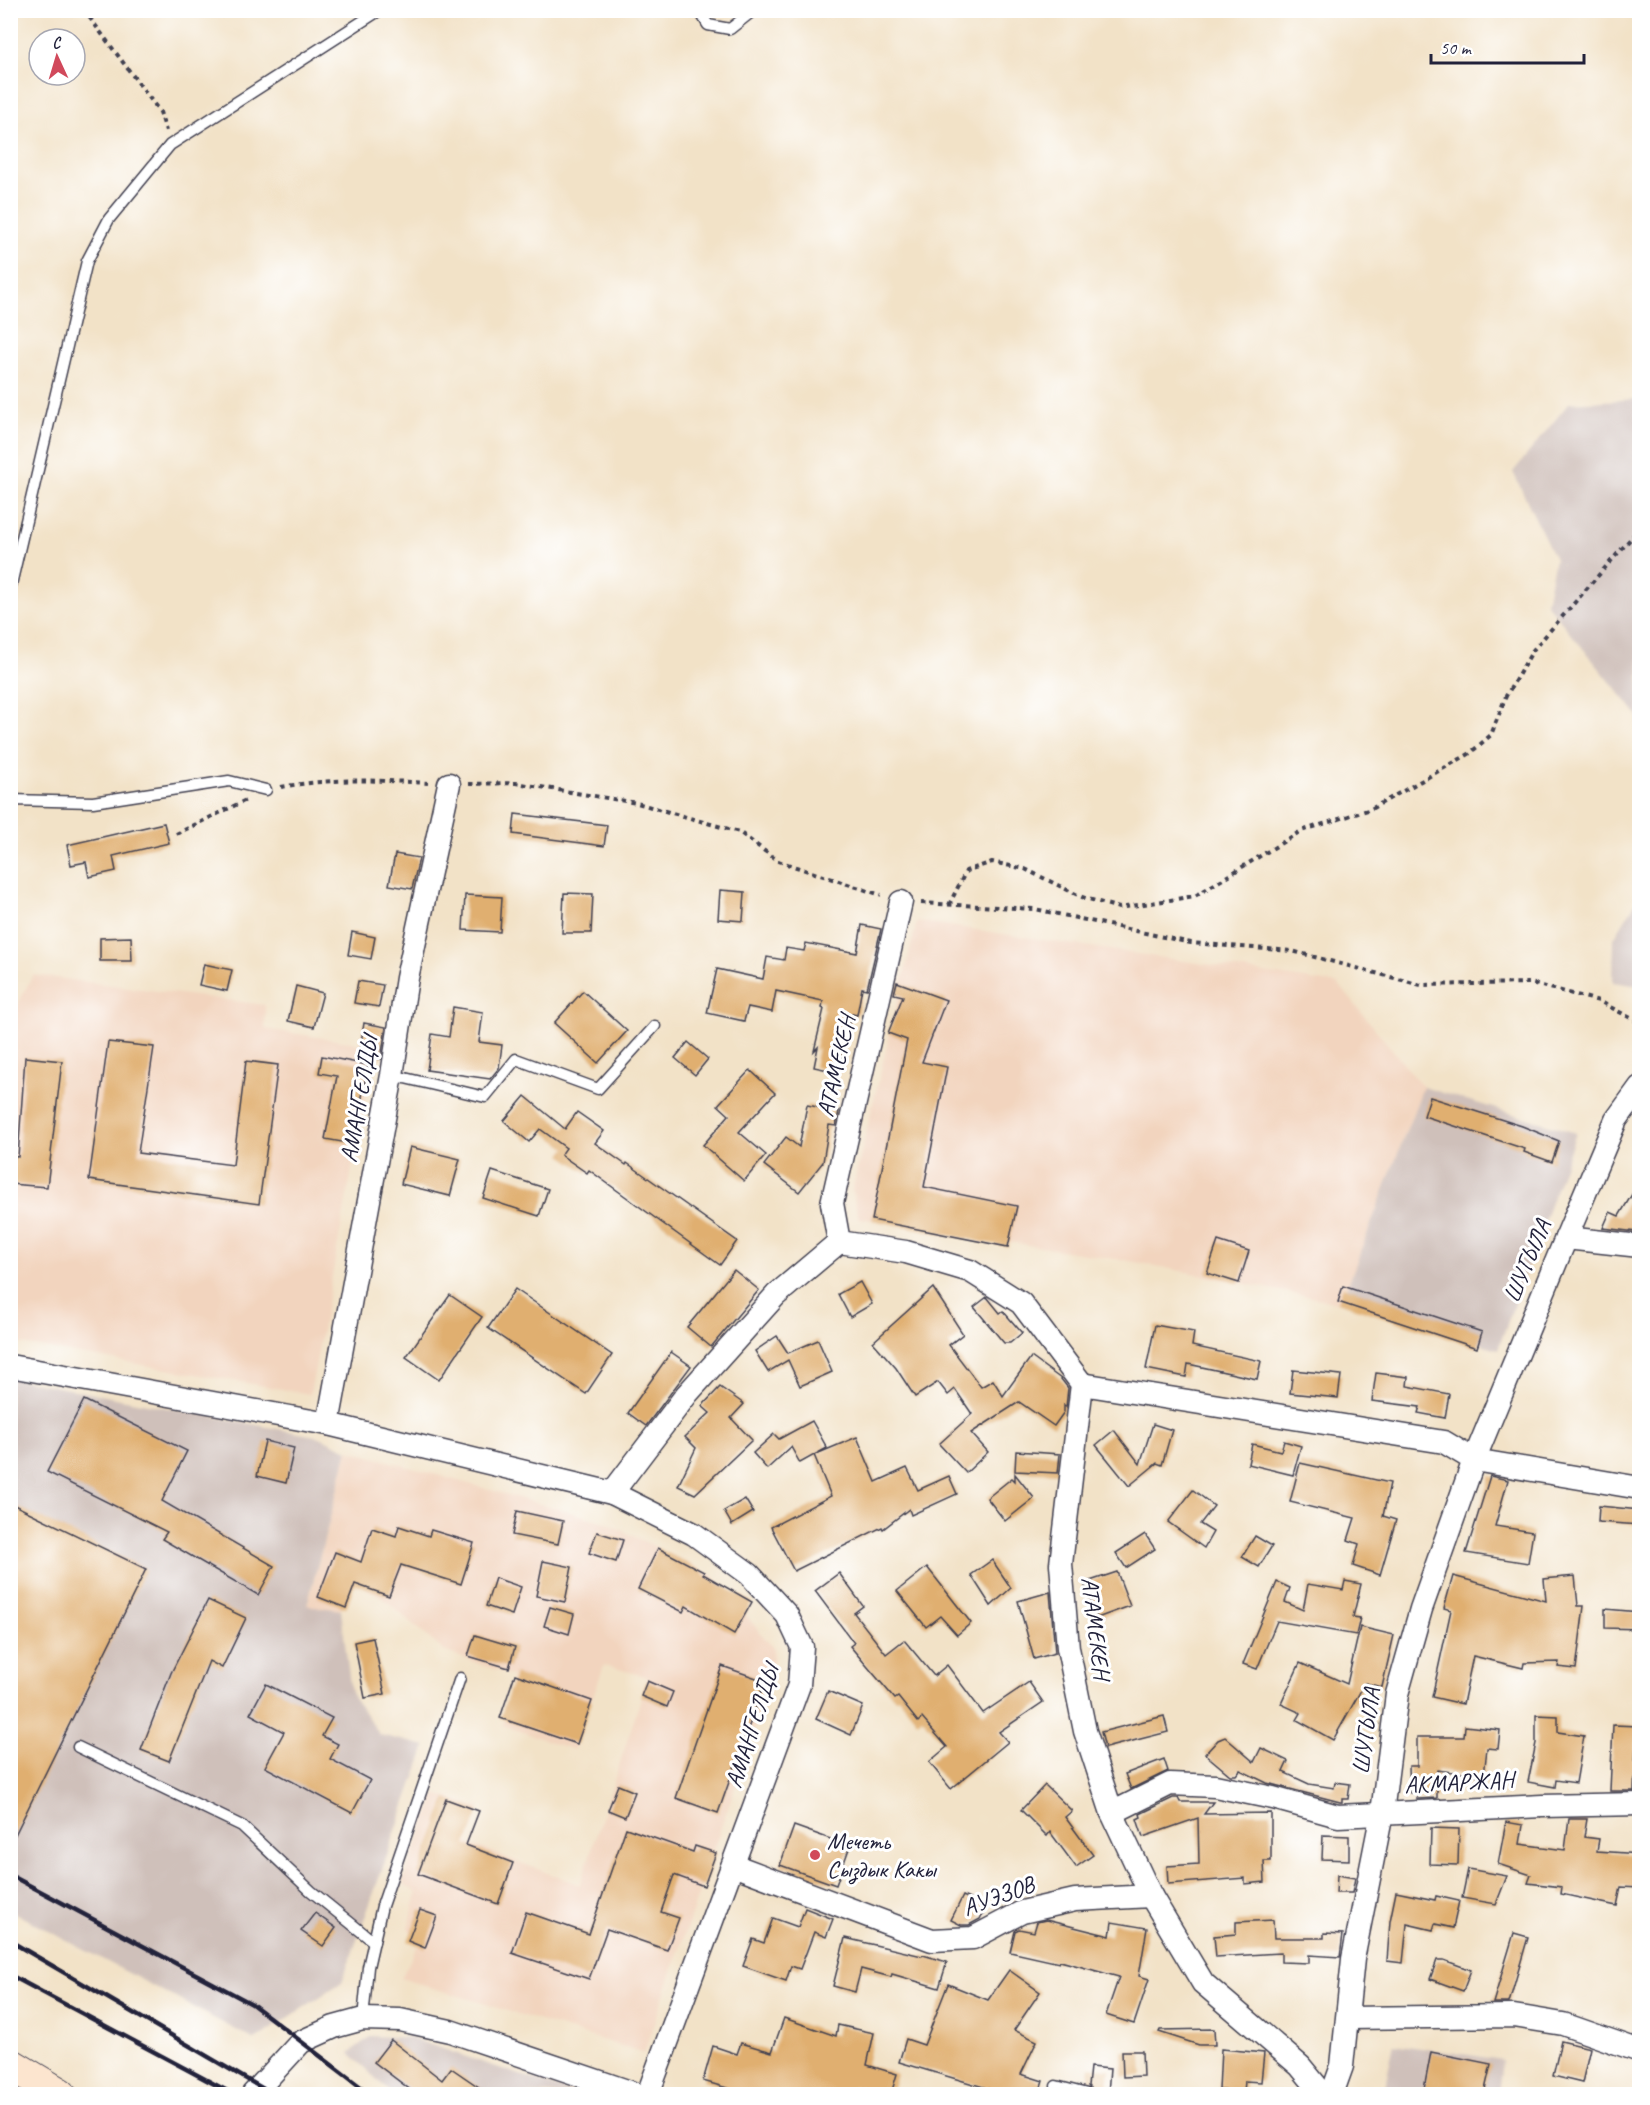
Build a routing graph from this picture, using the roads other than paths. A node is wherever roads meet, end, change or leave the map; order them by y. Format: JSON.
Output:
{"nodes":[{"id":1,"x":380,"y":10,"type":"edge"},
{"id":2,"x":699,"y":10,"type":"edge"},
{"id":3,"x":754,"y":10,"type":"edge"},
{"id":4,"x":10,"y":589,"type":"edge"},
{"id":5,"x":449,"y":784,"type":"dead end"},
{"id":6,"x":266,"y":790,"type":"dead end"},
{"id":7,"x":10,"y":800,"type":"edge"},
{"id":8,"x":901,"y":902,"type":"dead end"},
{"id":9,"x":655,"y":1026,"type":"dead end"},
{"id":10,"x":392,"y":1076,"type":"junction"},
{"id":11,"x":1640,"y":1087,"type":"edge"},
{"id":12,"x":1566,"y":1238,"type":"junction"},
{"id":13,"x":839,"y":1242,"type":"junction"},
{"id":14,"x":1640,"y":1246,"type":"edge"},
{"id":15,"x":10,"y":1366,"type":"edge"},
{"id":16,"x":1082,"y":1384,"type":"junction"},
{"id":17,"x":328,"y":1424,"type":"junction"},
{"id":18,"x":1474,"y":1460,"type":"junction"},
{"id":19,"x":1640,"y":1488,"type":"edge"},
{"id":20,"x":612,"y":1493,"type":"junction"},
{"id":21,"x":460,"y":1678,"type":"dead end"},
{"id":22,"x":78,"y":1747,"type":"dead end"},
{"id":23,"x":1640,"y":1804,"type":"edge"},
{"id":24,"x":1112,"y":1812,"type":"junction"},
{"id":25,"x":1382,"y":1813,"type":"junction"},
{"id":26,"x":733,"y":1866,"type":"junction"},
{"id":27,"x":1150,"y":1896,"type":"junction"},
{"id":28,"x":374,"y":1942,"type":"junction"},
{"id":29,"x":1348,"y":2018,"type":"junction"},
{"id":30,"x":363,"y":2019,"type":"junction"},
{"id":31,"x":1640,"y":2051,"type":"edge"},
{"id":32,"x":10,"y":2064,"type":"edge"},
{"id":33,"x":1056,"y":2086,"type":"dead end"},
{"id":34,"x":60,"y":2094,"type":"edge"},
{"id":35,"x":253,"y":2094,"type":"edge"},
{"id":36,"x":636,"y":2094,"type":"edge"},
{"id":37,"x":648,"y":2094,"type":"edge"},
{"id":38,"x":1087,"y":2094,"type":"edge"},
{"id":39,"x":1323,"y":2094,"type":"edge"},
{"id":40,"x":1332,"y":2094,"type":"edge"}],
"edges":[{"from":1,"to":4,"type":"lane"},
{"from":2,"to":3,"type":"lane"},
{"from":5,"to":10,"type":"street","name":"АМАНГЕЛДЫ"},
{"from":6,"to":7,"type":"lane"},
{"from":8,"to":13,"type":"street","name":"АТАМЕКЕН"},
{"from":9,"to":10,"type":"lane"},
{"from":10,"to":17,"type":"street","name":"АМАНГЕЛДЫ"},
{"from":11,"to":12,"type":"street","name":"ШУГЫЛА"},
{"from":12,"to":14,"type":"street"},
{"from":12,"to":18,"type":"street","name":"ШУГЫЛА"},
{"from":13,"to":16,"type":"street"},
{"from":13,"to":20,"type":"street"},
{"from":15,"to":17,"type":"street","name":"АМАНГЕЛДЫ"},
{"from":16,"to":18,"type":"street"},
{"from":16,"to":24,"type":"street","name":"АТАМЕКЕН"},
{"from":17,"to":20,"type":"street","name":"АМАНГЕЛДЫ"},
{"from":18,"to":19,"type":"street"},
{"from":18,"to":25,"type":"street","name":"ШУГЫЛА"},
{"from":20,"to":26,"type":"street","name":"АМАНГЕЛДЫ"},
{"from":21,"to":28,"type":"lane"},
{"from":22,"to":28,"type":"lane"},
{"from":23,"to":25,"type":"street","name":"АКМАРЖАН"},
{"from":24,"to":25,"type":"street","name":"АКМАРЖАН"},
{"from":24,"to":27,"type":"street","name":"АТАМЕКЕН"},
{"from":25,"to":29,"type":"street","name":"ШУГЫЛА"},
{"from":26,"to":27,"type":"street","name":"АУЭЗОВ"},
{"from":26,"to":37,"type":"street","name":"АМАНГЕЛДЫ"},
{"from":27,"to":39,"type":"street","name":"АТАМЕКЕН"},
{"from":28,"to":30,"type":"lane"},
{"from":29,"to":31,"type":"street"},
{"from":29,"to":40,"type":"street"},
{"from":30,"to":35,"type":"street"},
{"from":30,"to":36,"type":"street"},
{"from":32,"to":34,"type":"main road"},
{"from":33,"to":38,"type":"lane"}]}
